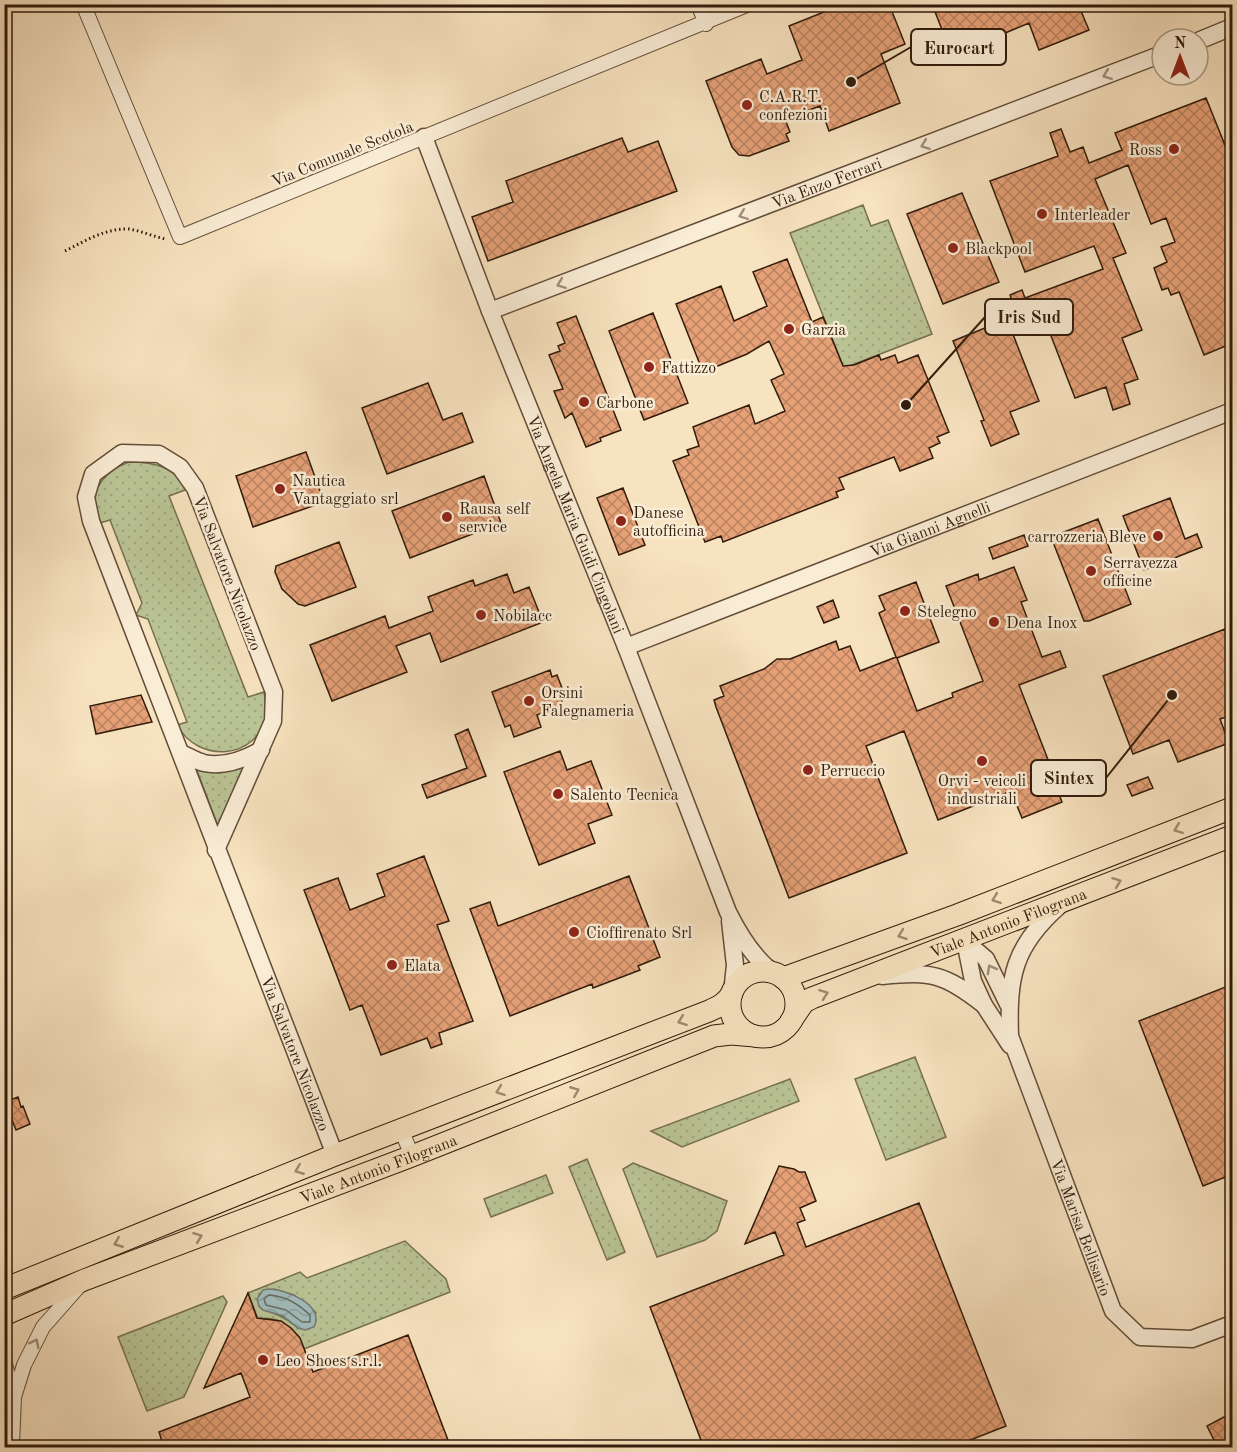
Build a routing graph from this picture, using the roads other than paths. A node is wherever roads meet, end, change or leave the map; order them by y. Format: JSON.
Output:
{"nodes":[{"id":1,"x":83,"y":4,"type":"edge"},
{"id":2,"x":698,"y":4,"type":"edge"},
{"id":3,"x":749,"y":4,"type":"edge"},
{"id":4,"x":706,"y":24,"type":"junction"},
{"id":5,"x":1233,"y":27,"type":"edge"},
{"id":6,"x":1210,"y":36,"type":"edge"},
{"id":7,"x":1150,"y":59,"type":"edge"},
{"id":8,"x":424,"y":137,"type":"junction"},
{"id":9,"x":490,"y":311,"type":"junction"},
{"id":10,"x":1233,"y":411,"type":"edge"},
{"id":11,"x":626,"y":647,"type":"junction"},
{"id":12,"x":261,"y":750,"type":"junction"},
{"id":13,"x":181,"y":753,"type":"junction"},
{"id":14,"x":1233,"y":808,"type":"edge"},
{"id":15,"x":1233,"y":836,"type":"edge"},
{"id":16,"x":216,"y":850,"type":"junction"},
{"id":17,"x":1062,"y":903,"type":"junction"},
{"id":18,"x":728,"y":912,"type":"junction"},
{"id":19,"x":957,"y":915,"type":"junction"},
{"id":20,"x":966,"y":940,"type":"junction"},
{"id":21,"x":779,"y":976,"type":"junction"},
{"id":22,"x":867,"y":978,"type":"junction"},
{"id":23,"x":732,"y":993,"type":"junction"},
{"id":24,"x":984,"y":1005,"type":"junction"},
{"id":25,"x":1009,"y":1005,"type":"junction"},
{"id":26,"x":791,"y":1021,"type":"junction"},
{"id":27,"x":755,"y":1036,"type":"junction"},
{"id":28,"x":1015,"y":1053,"type":"junction"},
{"id":29,"x":401,"y":1129,"type":"junction"},
{"id":30,"x":335,"y":1155,"type":"junction"},
{"id":31,"x":412,"y":1156,"type":"junction"},
{"id":32,"x":84,"y":1280,"type":"junction"},
{"id":33,"x":4,"y":1289,"type":"edge"},
{"id":34,"x":4,"y":1316,"type":"edge"},
{"id":35,"x":1233,"y":1324,"type":"edge"},
{"id":36,"x":4,"y":1361,"type":"edge"},
{"id":37,"x":14,"y":1397,"type":"junction"},
{"id":38,"x":4,"y":1430,"type":"edge"},
{"id":39,"x":13,"y":1446,"type":"edge"}],
"edges":[{"from":1,"to":8,"type":"street","name":"Via Comunale Scotola"},
{"from":2,"to":4,"type":"street"},
{"from":3,"to":4,"type":"street","name":"Via Comunale Scotola"},
{"from":4,"to":8,"type":"street","name":"Via Comunale Scotola"},
{"from":5,"to":6,"type":"street"},
{"from":7,"to":9,"type":"street","name":"Via Enzo Ferrari","one_way":true},
{"from":8,"to":9,"type":"street","name":"Via Angela Maria Guidi Cingolani"},
{"from":9,"to":11,"type":"street","name":"Via Angela Maria Guidi Cingolani"},
{"from":10,"to":11,"type":"street","name":"Via Gianni Agnelli"},
{"from":11,"to":18,"type":"street","name":"Via Angela Maria Guidi Cingolani"},
{"from":12,"to":13,"type":"street"},
{"from":12,"to":13,"type":"street","name":"Via Salvatore Nicolazzo"},
{"from":12,"to":16,"type":"street","name":"Via Salvatore Nicolazzo"},
{"from":13,"to":16,"type":"street","name":"Via Salvatore Nicolazzo"},
{"from":14,"to":19,"type":"main road","name":"Viale Antonio Filograna","one_way":true},
{"from":17,"to":15,"type":"main road","name":"Viale Antonio Filograna","one_way":true},
{"from":16,"to":30,"type":"street","name":"Via Salvatore Nicolazzo"},
{"from":17,"to":20,"type":"main road","name":"Viale Antonio Filograna"},
{"from":17,"to":25,"type":"street","name":"Via Marisa Bellisario"},
{"from":18,"to":21,"type":"street"},
{"from":18,"to":23,"type":"street"},
{"from":19,"to":20,"type":"main road"},
{"from":19,"to":21,"type":"main road","name":"Viale Antonio Filograna","one_way":true},
{"from":20,"to":22,"type":"main road","name":"Viale Antonio Filograna"},
{"from":20,"to":24,"type":"street","name":"Via Marisa Bellisario"},
{"from":25,"to":20,"type":"street","name":"Via Marisa Bellisario","one_way":true},
{"from":21,"to":23,"type":"main road"},
{"from":21,"to":26,"type":"main road"},
{"from":22,"to":24,"type":"street","name":"Via Marisa Bellisario"},
{"from":26,"to":22,"type":"main road","name":"Viale Antonio Filograna","one_way":true},
{"from":23,"to":27,"type":"main road"},
{"from":23,"to":29,"type":"main road","name":"Viale Antonio Filograna","one_way":true},
{"from":24,"to":28,"type":"street","name":"Via Marisa Bellisario"},
{"from":25,"to":28,"type":"street","name":"Via Marisa Bellisario"},
{"from":26,"to":27,"type":"main road"},
{"from":31,"to":27,"type":"main road","name":"Viale Antonio Filograna","one_way":true},
{"from":28,"to":35,"type":"street","name":"Via Marisa Bellisario"},
{"from":29,"to":30,"type":"main road","name":"Viale Antonio Filograna"},
{"from":29,"to":31,"type":"street"},
{"from":30,"to":33,"type":"main road","name":"Viale Antonio Filograna","one_way":true},
{"from":32,"to":31,"type":"main road","name":"Viale Antonio Filograna","one_way":true},
{"from":32,"to":34,"type":"main road","name":"Viale Antonio Filograna"},
{"from":37,"to":32,"type":"street","one_way":true},
{"from":36,"to":37,"type":"street"},
{"from":37,"to":39,"type":"street"},
{"from":38,"to":39,"type":"street"}]}
